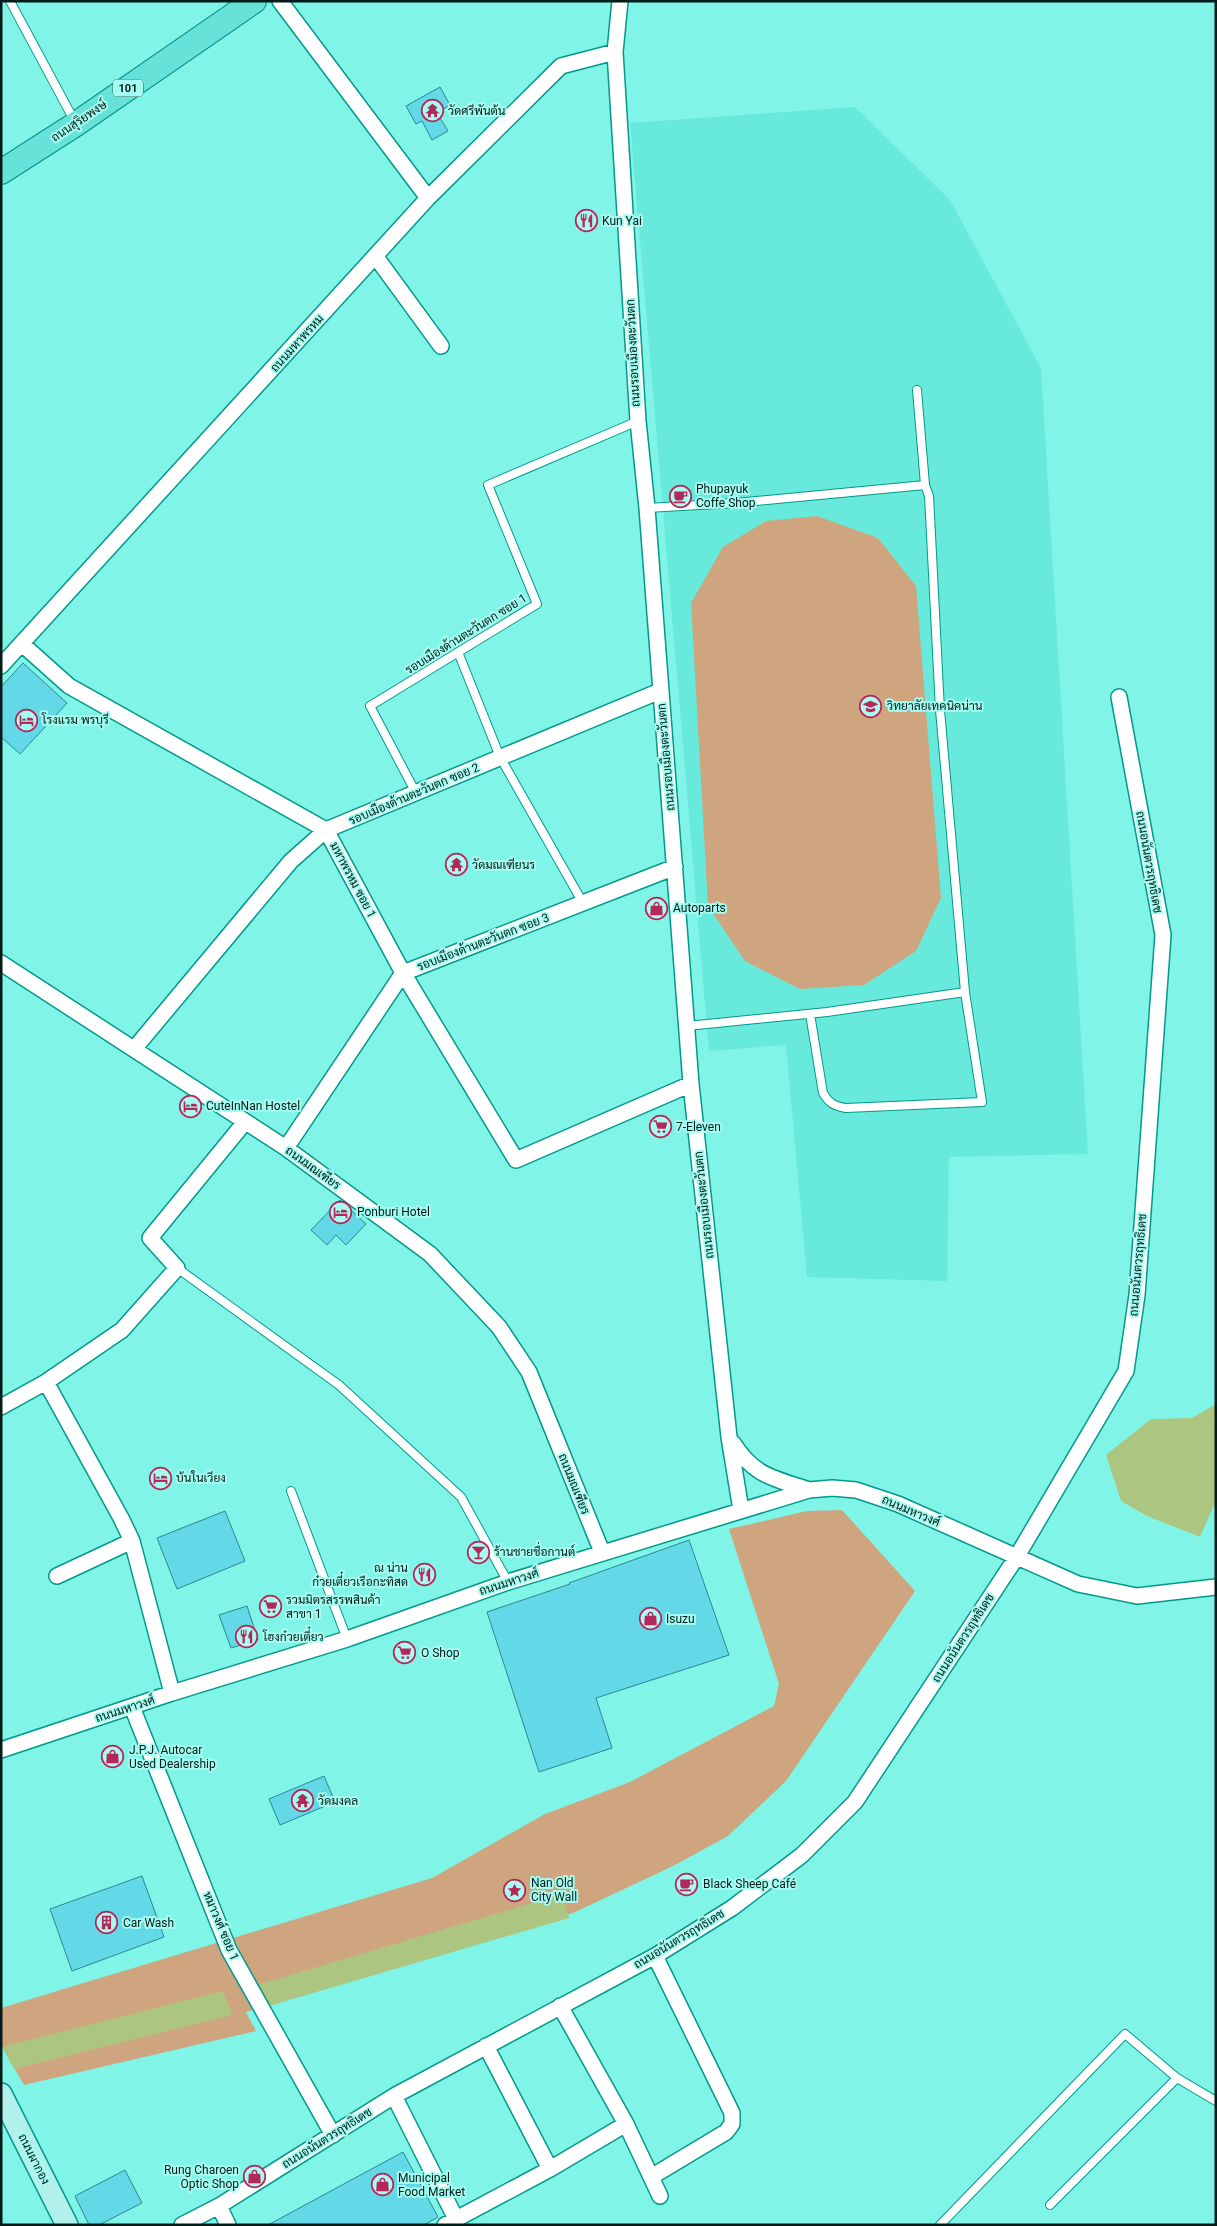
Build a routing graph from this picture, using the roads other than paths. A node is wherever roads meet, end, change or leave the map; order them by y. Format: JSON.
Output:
{"nodes":[{"id":1,"x":10,"y":1,"type":"edge"},
{"id":2,"x":254,"y":1,"type":"edge"},
{"id":3,"x":280,"y":1,"type":"edge"},
{"id":4,"x":620,"y":1,"type":"edge"},
{"id":5,"x":615,"y":52,"type":"junction"},
{"id":6,"x":76,"y":124,"type":"junction"},
{"id":7,"x":1,"y":172,"type":"edge"},
{"id":8,"x":428,"y":198,"type":"junction"},
{"id":9,"x":376,"y":256,"type":"junction"},
{"id":10,"x":441,"y":346,"type":"dead end"},
{"id":11,"x":917,"y":390,"type":"dead end"},
{"id":12,"x":638,"y":421,"type":"junction"},
{"id":13,"x":925,"y":485,"type":"junction"},
{"id":14,"x":647,"y":508,"type":"junction"},
{"id":15,"x":22,"y":644,"type":"junction"},
{"id":16,"x":458,"y":652,"type":"junction"},
{"id":17,"x":1,"y":666,"type":"edge"},
{"id":18,"x":660,"y":691,"type":"junction"},
{"id":19,"x":1119,"y":697,"type":"dead end"},
{"id":20,"x":500,"y":757,"type":"junction"},
{"id":21,"x":416,"y":793,"type":"junction"},
{"id":22,"x":326,"y":830,"type":"junction"},
{"id":23,"x":675,"y":867,"type":"junction"},
{"id":24,"x":583,"y":903,"type":"junction"},
{"id":25,"x":1,"y":963,"type":"edge"},
{"id":26,"x":403,"y":973,"type":"junction"},
{"id":27,"x":965,"y":992,"type":"junction"},
{"id":28,"x":810,"y":1014,"type":"junction"},
{"id":29,"x":687,"y":1026,"type":"junction"},
{"id":30,"x":134,"y":1049,"type":"junction"},
{"id":31,"x":691,"y":1084,"type":"junction"},
{"id":32,"x":245,"y":1122,"type":"junction"},
{"id":33,"x":286,"y":1148,"type":"junction"},
{"id":34,"x":177,"y":1268,"type":"junction"},
{"id":35,"x":46,"y":1382,"type":"junction"},
{"id":36,"x":1,"y":1407,"type":"edge"},
{"id":37,"x":729,"y":1437,"type":"junction"},
{"id":38,"x":809,"y":1490,"type":"junction"},
{"id":39,"x":291,"y":1491,"type":"dead end"},
{"id":40,"x":741,"y":1510,"type":"junction"},
{"id":41,"x":132,"y":1541,"type":"junction"},
{"id":42,"x":602,"y":1552,"type":"junction"},
{"id":43,"x":1016,"y":1558,"type":"junction"},
{"id":44,"x":56,"y":1576,"type":"dead end"},
{"id":45,"x":508,"y":1582,"type":"junction"},
{"id":46,"x":1216,"y":1587,"type":"edge"},
{"id":47,"x":347,"y":1639,"type":"junction"},
{"id":48,"x":172,"y":1693,"type":"junction"},
{"id":49,"x":132,"y":1706,"type":"junction"},
{"id":50,"x":1,"y":1750,"type":"edge"},
{"id":51,"x":655,"y":1956,"type":"junction"},
{"id":52,"x":560,"y":2006,"type":"junction"},
{"id":53,"x":486,"y":2046,"type":"junction"},
{"id":54,"x":1176,"y":2078,"type":"junction"},
{"id":55,"x":1,"y":2094,"type":"edge"},
{"id":56,"x":394,"y":2096,"type":"junction"},
{"id":57,"x":1216,"y":2101,"type":"edge"},
{"id":58,"x":626,"y":2124,"type":"junction"},
{"id":59,"x":333,"y":2135,"type":"junction"},
{"id":60,"x":550,"y":2169,"type":"junction"},
{"id":61,"x":651,"y":2177,"type":"junction"},
{"id":62,"x":660,"y":2196,"type":"dead end"},
{"id":63,"x":1050,"y":2205,"type":"dead end"},
{"id":64,"x":218,"y":2206,"type":"junction"},
{"id":65,"x":450,"y":2222,"type":"edge"},
{"id":66,"x":67,"y":2225,"type":"edge"},
{"id":67,"x":182,"y":2225,"type":"edge"},
{"id":68,"x":228,"y":2225,"type":"edge"},
{"id":69,"x":940,"y":2225,"type":"edge"}],
"edges":[{"from":1,"to":6,"type":"lane"},
{"from":2,"to":6,"type":"main road","name":"ถนนสุริยพงษ์","number":"101"},
{"from":3,"to":8,"type":"street"},
{"from":4,"to":5,"type":"street","name":"ถนนรอบเมืองตะวันตก"},
{"from":5,"to":8,"type":"street","name":"ถนนมหาพรหม"},
{"from":5,"to":12,"type":"street","name":"ถนนรอบเมืองตะวันตก"},
{"from":6,"to":7,"type":"main road","name":"ถนนสุริยพงษ์","number":"101"},
{"from":8,"to":9,"type":"street","name":"ถนนมหาพรหม"},
{"from":9,"to":10,"type":"street"},
{"from":9,"to":15,"type":"street","name":"ถนนมหาพรหม"},
{"from":11,"to":13,"type":"lane"},
{"from":12,"to":14,"type":"street","name":"ถนนรอบเมืองตะวันตก"},
{"from":12,"to":16,"type":"lane","name":"รอบเมืองด้านตะวันตก ซอย 1"},
{"from":13,"to":14,"type":"lane"},
{"from":13,"to":27,"type":"lane"},
{"from":14,"to":18,"type":"street","name":"ถนนรอบเมืองตะวันตก"},
{"from":15,"to":17,"type":"street","name":"ถนนมหาพรหม"},
{"from":15,"to":22,"type":"street","name":"มหาพรหม ซอย 1"},
{"from":16,"to":20,"type":"lane"},
{"from":16,"to":21,"type":"lane","name":"รอบเมืองด้านตะวันตก ซอย 1"},
{"from":18,"to":20,"type":"street","name":"รอบเมืองด้านตะวันตก ซอย 2"},
{"from":18,"to":23,"type":"street","name":"ถนนรอบเมืองตะวันตก"},
{"from":19,"to":43,"type":"street","name":"ถนนอนันตวรฤทธิเดช"},
{"from":20,"to":21,"type":"street","name":"รอบเมืองด้านตะวันตก ซอย 2"},
{"from":20,"to":24,"type":"lane"},
{"from":21,"to":22,"type":"street","name":"รอบเมืองด้านตะวันตก ซอย 2"},
{"from":22,"to":26,"type":"street","name":"มหาพรหม ซอย 1"},
{"from":22,"to":30,"type":"street","name":"รอบเมืองด้านตะวันตก ซอย 2"},
{"from":23,"to":24,"type":"street","name":"รอบเมืองด้านตะวันตก ซอย 3"},
{"from":23,"to":29,"type":"street","name":"ถนนรอบเมืองตะวันตก"},
{"from":24,"to":26,"type":"street","name":"รอบเมืองด้านตะวันตก ซอย 3"},
{"from":25,"to":30,"type":"street","name":"ถนนมณเฑียร"},
{"from":26,"to":31,"type":"street","name":"มหาพรหม ซอย 1"},
{"from":26,"to":33,"type":"street","name":"รอบเมืองด้านตะวันตก ซอย 3"},
{"from":27,"to":28,"type":"lane"},
{"from":27,"to":28,"type":"lane"},
{"from":28,"to":29,"type":"lane"},
{"from":29,"to":31,"type":"street","name":"ถนนรอบเมืองตะวันตก"},
{"from":30,"to":32,"type":"street","name":"ถนนมณเฑียร"},
{"from":31,"to":37,"type":"street","name":"ถนนรอบเมืองตะวันตก"},
{"from":32,"to":33,"type":"street","name":"ถนนมณเฑียร"},
{"from":32,"to":34,"type":"street"},
{"from":33,"to":42,"type":"street","name":"ถนนมณเฑียร"},
{"from":34,"to":35,"type":"street"},
{"from":34,"to":45,"type":"lane"},
{"from":35,"to":36,"type":"street"},
{"from":35,"to":41,"type":"street"},
{"from":37,"to":38,"type":"street"},
{"from":37,"to":40,"type":"street","name":"ถนนรอบเมืองตะวันตก"},
{"from":38,"to":40,"type":"street","name":"ถนนมหาวงศ์"},
{"from":38,"to":43,"type":"street","name":"ถนนมหาวงศ์"},
{"from":39,"to":47,"type":"lane"},
{"from":40,"to":42,"type":"street","name":"ถนนมหาวงศ์"},
{"from":41,"to":44,"type":"street"},
{"from":41,"to":48,"type":"street"},
{"from":42,"to":45,"type":"street","name":"ถนนมหาวงศ์"},
{"from":43,"to":46,"type":"street","name":"ถนนมหาวงศ์"},
{"from":43,"to":51,"type":"street","name":"ถนนอนันตวรฤทธิเดช"},
{"from":45,"to":47,"type":"street","name":"ถนนมหาวงศ์"},
{"from":47,"to":48,"type":"street","name":"ถนนมหาวงศ์"},
{"from":48,"to":49,"type":"street","name":"ถนนมหาวงศ์"},
{"from":49,"to":50,"type":"street","name":"ถนนมหาวงศ์"},
{"from":49,"to":59,"type":"street","name":"หมาวงศ์ ซอย 1"},
{"from":51,"to":52,"type":"street","name":"ถนนอนันตวรฤทธิเดช"},
{"from":51,"to":61,"type":"street"},
{"from":52,"to":53,"type":"street","name":"ถนนอนันตวรฤทธิเดช"},
{"from":52,"to":58,"type":"street"},
{"from":53,"to":56,"type":"street","name":"ถนนอนันตวรฤทธิเดช"},
{"from":53,"to":60,"type":"street"},
{"from":54,"to":57,"type":"lane"},
{"from":54,"to":63,"type":"lane"},
{"from":54,"to":69,"type":"lane"},
{"from":55,"to":66,"type":"main road","name":"ถนนผากอง"},
{"from":56,"to":59,"type":"street","name":"ถนนอนันตวรฤทธิเดช"},
{"from":56,"to":65,"type":"street"},
{"from":58,"to":60,"type":"street"},
{"from":58,"to":61,"type":"street"},
{"from":59,"to":64,"type":"street","name":"ถนนอนันตวรฤทธิเดช"},
{"from":60,"to":65,"type":"street"},
{"from":61,"to":62,"type":"street"},
{"from":64,"to":67,"type":"street","name":"ถนนอนันตวรฤทธิเดช"},
{"from":64,"to":68,"type":"street"}]}
